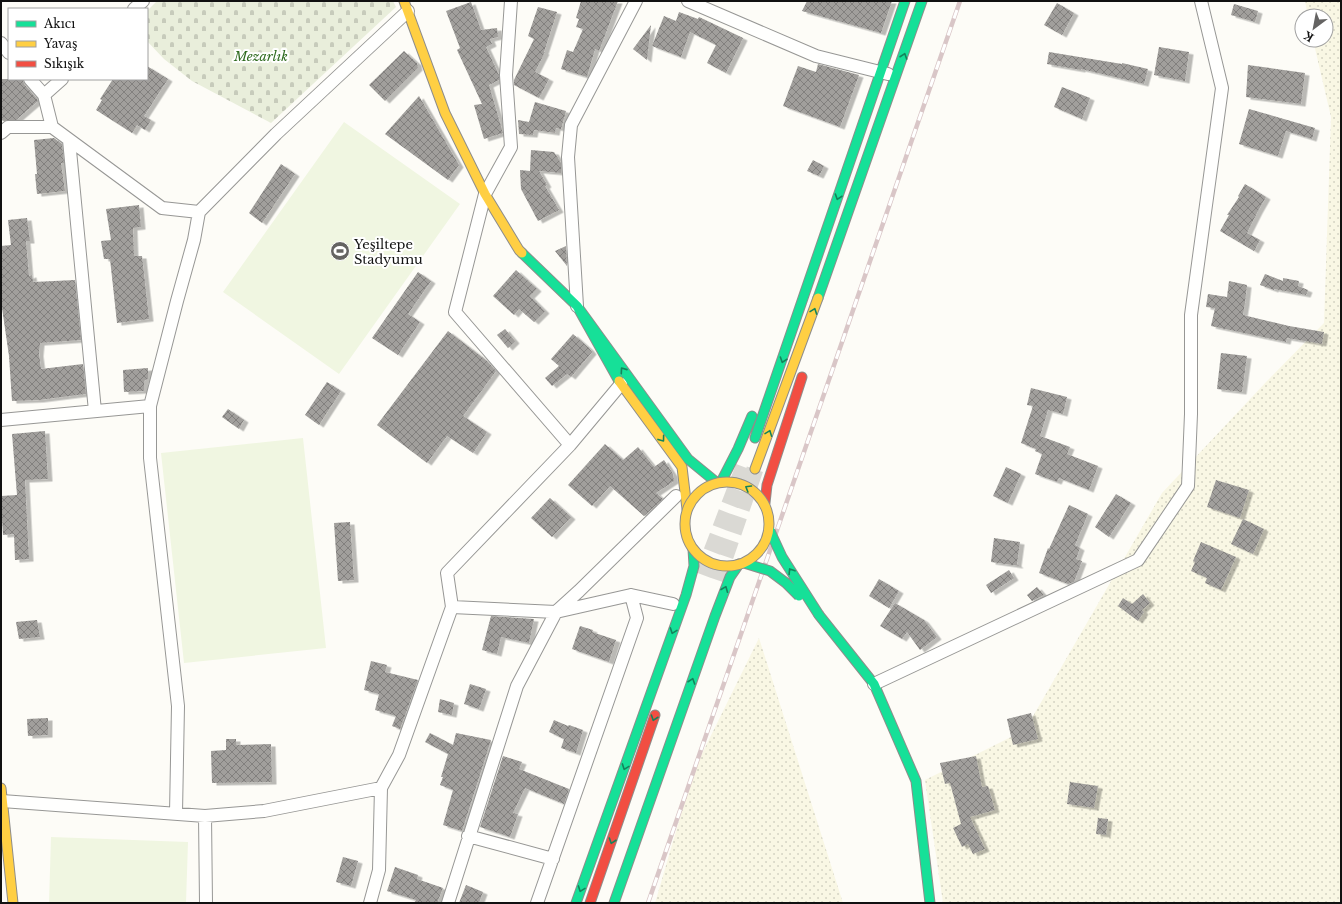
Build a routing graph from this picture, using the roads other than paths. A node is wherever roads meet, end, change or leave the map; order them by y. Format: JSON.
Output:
{"nodes":[{"id":1,"x":511,"y":1,"type":"edge"},
{"id":2,"x":636,"y":1,"type":"edge"},
{"id":3,"x":688,"y":1,"type":"edge"},
{"id":4,"x":905,"y":1,"type":"edge"},
{"id":5,"x":922,"y":1,"type":"edge"},
{"id":6,"x":1201,"y":1,"type":"edge"},
{"id":7,"x":406,"y":6,"type":"edge"},
{"id":8,"x":1,"y":43,"type":"edge"},
{"id":9,"x":8,"y":51,"type":"edge"},
{"id":10,"x":881,"y":71,"type":"junction"},
{"id":11,"x":897,"y":76,"type":"junction"},
{"id":12,"x":31,"y":80,"type":"edge"},
{"id":13,"x":61,"y":80,"type":"edge"},
{"id":14,"x":44,"y":95,"type":"junction"},
{"id":15,"x":52,"y":127,"type":"junction"},
{"id":16,"x":1,"y":132,"type":"edge"},
{"id":17,"x":69,"y":140,"type":"junction"},
{"id":18,"x":485,"y":194,"type":"junction"},
{"id":19,"x":864,"y":195,"type":"dead end"},
{"id":20,"x":199,"y":212,"type":"junction"},
{"id":21,"x":577,"y":306,"type":"junction"},
{"id":22,"x":804,"y":371,"type":"dead end"},
{"id":23,"x":620,"y":384,"type":"junction"},
{"id":24,"x":762,"y":390,"type":"dead end"},
{"id":25,"x":642,"y":404,"type":"junction"},
{"id":26,"x":150,"y":406,"type":"junction"},
{"id":27,"x":755,"y":407,"type":"dead end"},
{"id":28,"x":95,"y":411,"type":"junction"},
{"id":29,"x":1,"y":420,"type":"edge"},
{"id":30,"x":752,"y":444,"type":"dead end"},
{"id":31,"x":570,"y":445,"type":"junction"},
{"id":32,"x":755,"y":469,"type":"tunnel mouth"},
{"id":33,"x":719,"y":482,"type":"junction"},
{"id":34,"x":676,"y":496,"type":"dead end"},
{"id":35,"x":765,"y":503,"type":"junction"},
{"id":36,"x":687,"y":509,"type":"junction"},
{"id":37,"x":770,"y":531,"type":"junction"},
{"id":38,"x":693,"y":549,"type":"junction"},
{"id":39,"x":742,"y":564,"type":"junction"},
{"id":40,"x":632,"y":595,"type":"junction"},
{"id":41,"x":672,"y":604,"type":"dead end"},
{"id":42,"x":452,"y":607,"type":"junction"},
{"id":43,"x":556,"y":612,"type":"junction"},
{"id":44,"x":819,"y":616,"type":"junction"},
{"id":45,"x":874,"y":684,"type":"junction"},
{"id":46,"x":658,"y":708,"type":"dead end"},
{"id":47,"x":381,"y":788,"type":"junction"},
{"id":48,"x":2,"y":794,"type":"edge"},
{"id":49,"x":176,"y":813,"type":"junction"},
{"id":50,"x":205,"y":816,"type":"junction"},
{"id":51,"x":468,"y":836,"type":"junction"},
{"id":52,"x":553,"y":859,"type":"junction"},
{"id":53,"x":13,"y":903,"type":"edge"},
{"id":54,"x":206,"y":903,"type":"edge"},
{"id":55,"x":370,"y":903,"type":"edge"},
{"id":56,"x":448,"y":903,"type":"edge"},
{"id":57,"x":537,"y":903,"type":"edge"},
{"id":58,"x":576,"y":903,"type":"edge"},
{"id":59,"x":590,"y":903,"type":"edge"},
{"id":60,"x":614,"y":903,"type":"edge"},
{"id":61,"x":930,"y":903,"type":"edge"}],
"edges":[{"from":1,"to":18,"type":"street"},
{"from":2,"to":21,"type":"street"},
{"from":3,"to":10,"type":"street"},
{"from":4,"to":10,"type":"main road"},
{"from":11,"to":5,"type":"main road","one_way":true},
{"from":6,"to":45,"type":"street"},
{"from":7,"to":18,"type":"main road"},
{"from":7,"to":20,"type":"street"},
{"from":8,"to":9,"type":"street"},
{"from":10,"to":11,"type":"street"},
{"from":10,"to":24,"type":"main road"},
{"from":10,"to":30,"type":"main road","one_way":true},
{"from":11,"to":19,"type":"main road"},
{"from":32,"to":11,"type":"main road","one_way":true},
{"from":12,"to":14,"type":"street"},
{"from":13,"to":14,"type":"street"},
{"from":14,"to":15,"type":"street"},
{"from":15,"to":16,"type":"street"},
{"from":15,"to":17,"type":"street"},
{"from":17,"to":20,"type":"street"},
{"from":17,"to":28,"type":"street"},
{"from":18,"to":21,"type":"main road"},
{"from":18,"to":31,"type":"street"},
{"from":20,"to":26,"type":"street"},
{"from":21,"to":23,"type":"main road"},
{"from":25,"to":21,"type":"main road","one_way":true},
{"from":22,"to":35,"type":"main road"},
{"from":23,"to":25,"type":"main road"},
{"from":23,"to":31,"type":"street"},
{"from":25,"to":33,"type":"main road"},
{"from":25,"to":36,"type":"main road","one_way":true},
{"from":26,"to":28,"type":"street"},
{"from":26,"to":49,"type":"street"},
{"from":27,"to":33,"type":"main road"},
{"from":28,"to":29,"type":"street"},
{"from":31,"to":42,"type":"street"},
{"from":35,"to":33,"type":"main road","one_way":true,"bridge":true},
{"from":33,"to":36,"type":"main road","bridge":true},
{"from":34,"to":43,"type":"street"},
{"from":35,"to":37,"type":"main road","bridge":true},
{"from":36,"to":38,"type":"main road","bridge":true},
{"from":37,"to":39,"type":"main road","bridge":true},
{"from":44,"to":37,"type":"main road","one_way":true,"bridge":true},
{"from":38,"to":39,"type":"main road","bridge":true},
{"from":38,"to":58,"type":"main road","one_way":true},
{"from":39,"to":44,"type":"main road","bridge":true},
{"from":60,"to":39,"type":"main road","one_way":true},
{"from":40,"to":41,"type":"street"},
{"from":40,"to":43,"type":"street"},
{"from":40,"to":52,"type":"street"},
{"from":42,"to":43,"type":"street"},
{"from":42,"to":47,"type":"street"},
{"from":43,"to":51,"type":"street"},
{"from":44,"to":45,"type":"main road"},
{"from":45,"to":61,"type":"main road"},
{"from":46,"to":59,"type":"main road","one_way":true},
{"from":47,"to":50,"type":"street"},
{"from":47,"to":55,"type":"street"},
{"from":48,"to":49,"type":"street"},
{"from":48,"to":53,"type":"main road"},
{"from":49,"to":50,"type":"street"},
{"from":50,"to":54,"type":"street"},
{"from":51,"to":52,"type":"street"},
{"from":51,"to":56,"type":"street"},
{"from":52,"to":57,"type":"street"}]}
